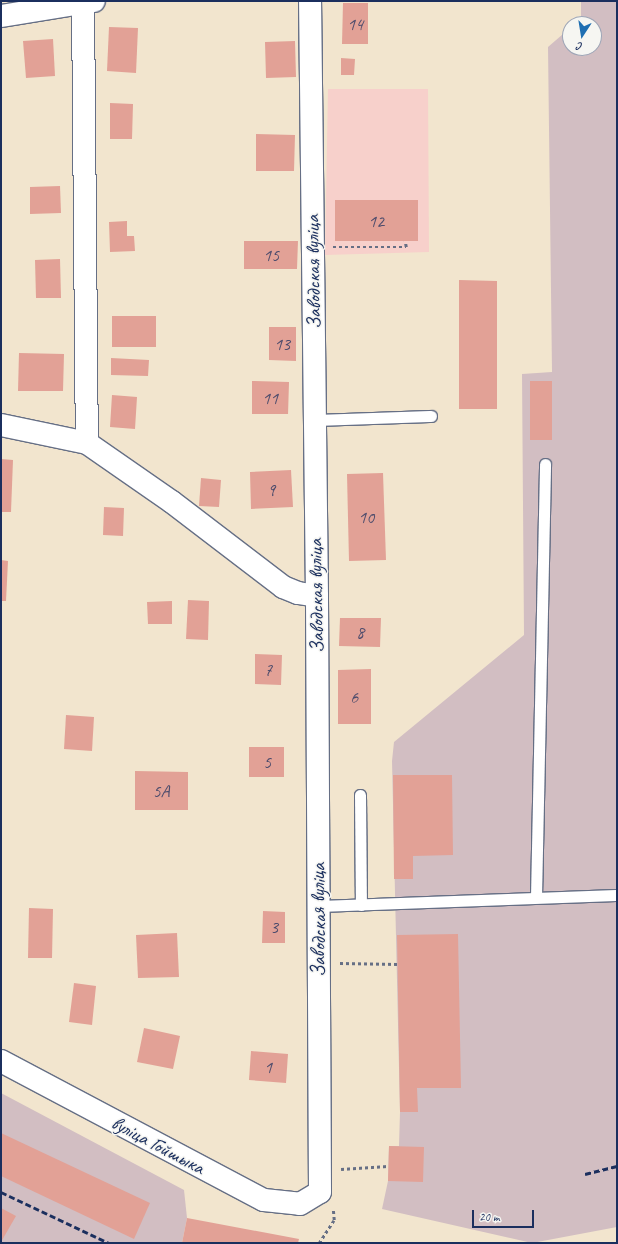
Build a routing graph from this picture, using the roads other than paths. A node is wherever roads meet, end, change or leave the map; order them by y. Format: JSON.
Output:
{"nodes":[{"id":1,"x":86,"y":1,"type":"edge"},
{"id":2,"x":310,"y":1,"type":"edge"},
{"id":3,"x":1,"y":16,"type":"edge"},
{"id":4,"x":430,"y":416,"type":"dead end"},
{"id":5,"x":314,"y":420,"type":"junction"},
{"id":6,"x":1,"y":425,"type":"edge"},
{"id":7,"x":87,"y":443,"type":"junction"},
{"id":8,"x":545,"y":464,"type":"dead end"},
{"id":9,"x":317,"y":596,"type":"junction"},
{"id":10,"x":360,"y":795,"type":"dead end"},
{"id":11,"x":617,"y":895,"type":"edge"},
{"id":12,"x":536,"y":897,"type":"junction"},
{"id":13,"x":361,"y":905,"type":"junction"},
{"id":14,"x":318,"y":906,"type":"junction"},
{"id":15,"x":1,"y":1061,"type":"edge"},
{"id":16,"x":320,"y":1192,"type":"joint"}],
"edges":[{"from":1,"to":3,"type":"street"},
{"from":1,"to":7,"type":"street"},
{"from":2,"to":5,"type":"street","name":"Заводская вуліца"},
{"from":4,"to":5,"type":"lane"},
{"from":5,"to":9,"type":"street","name":"Заводская вуліца"},
{"from":6,"to":7,"type":"street"},
{"from":7,"to":9,"type":"street"},
{"from":8,"to":12,"type":"lane"},
{"from":9,"to":14,"type":"street","name":"Заводская вуліца"},
{"from":10,"to":13,"type":"lane"},
{"from":11,"to":12,"type":"lane"},
{"from":12,"to":13,"type":"lane"},
{"from":13,"to":14,"type":"lane"},
{"from":14,"to":16,"type":"street","name":"Заводская вуліца"},
{"from":15,"to":16,"type":"street","name":"вуліца Гойшыка"}]}
